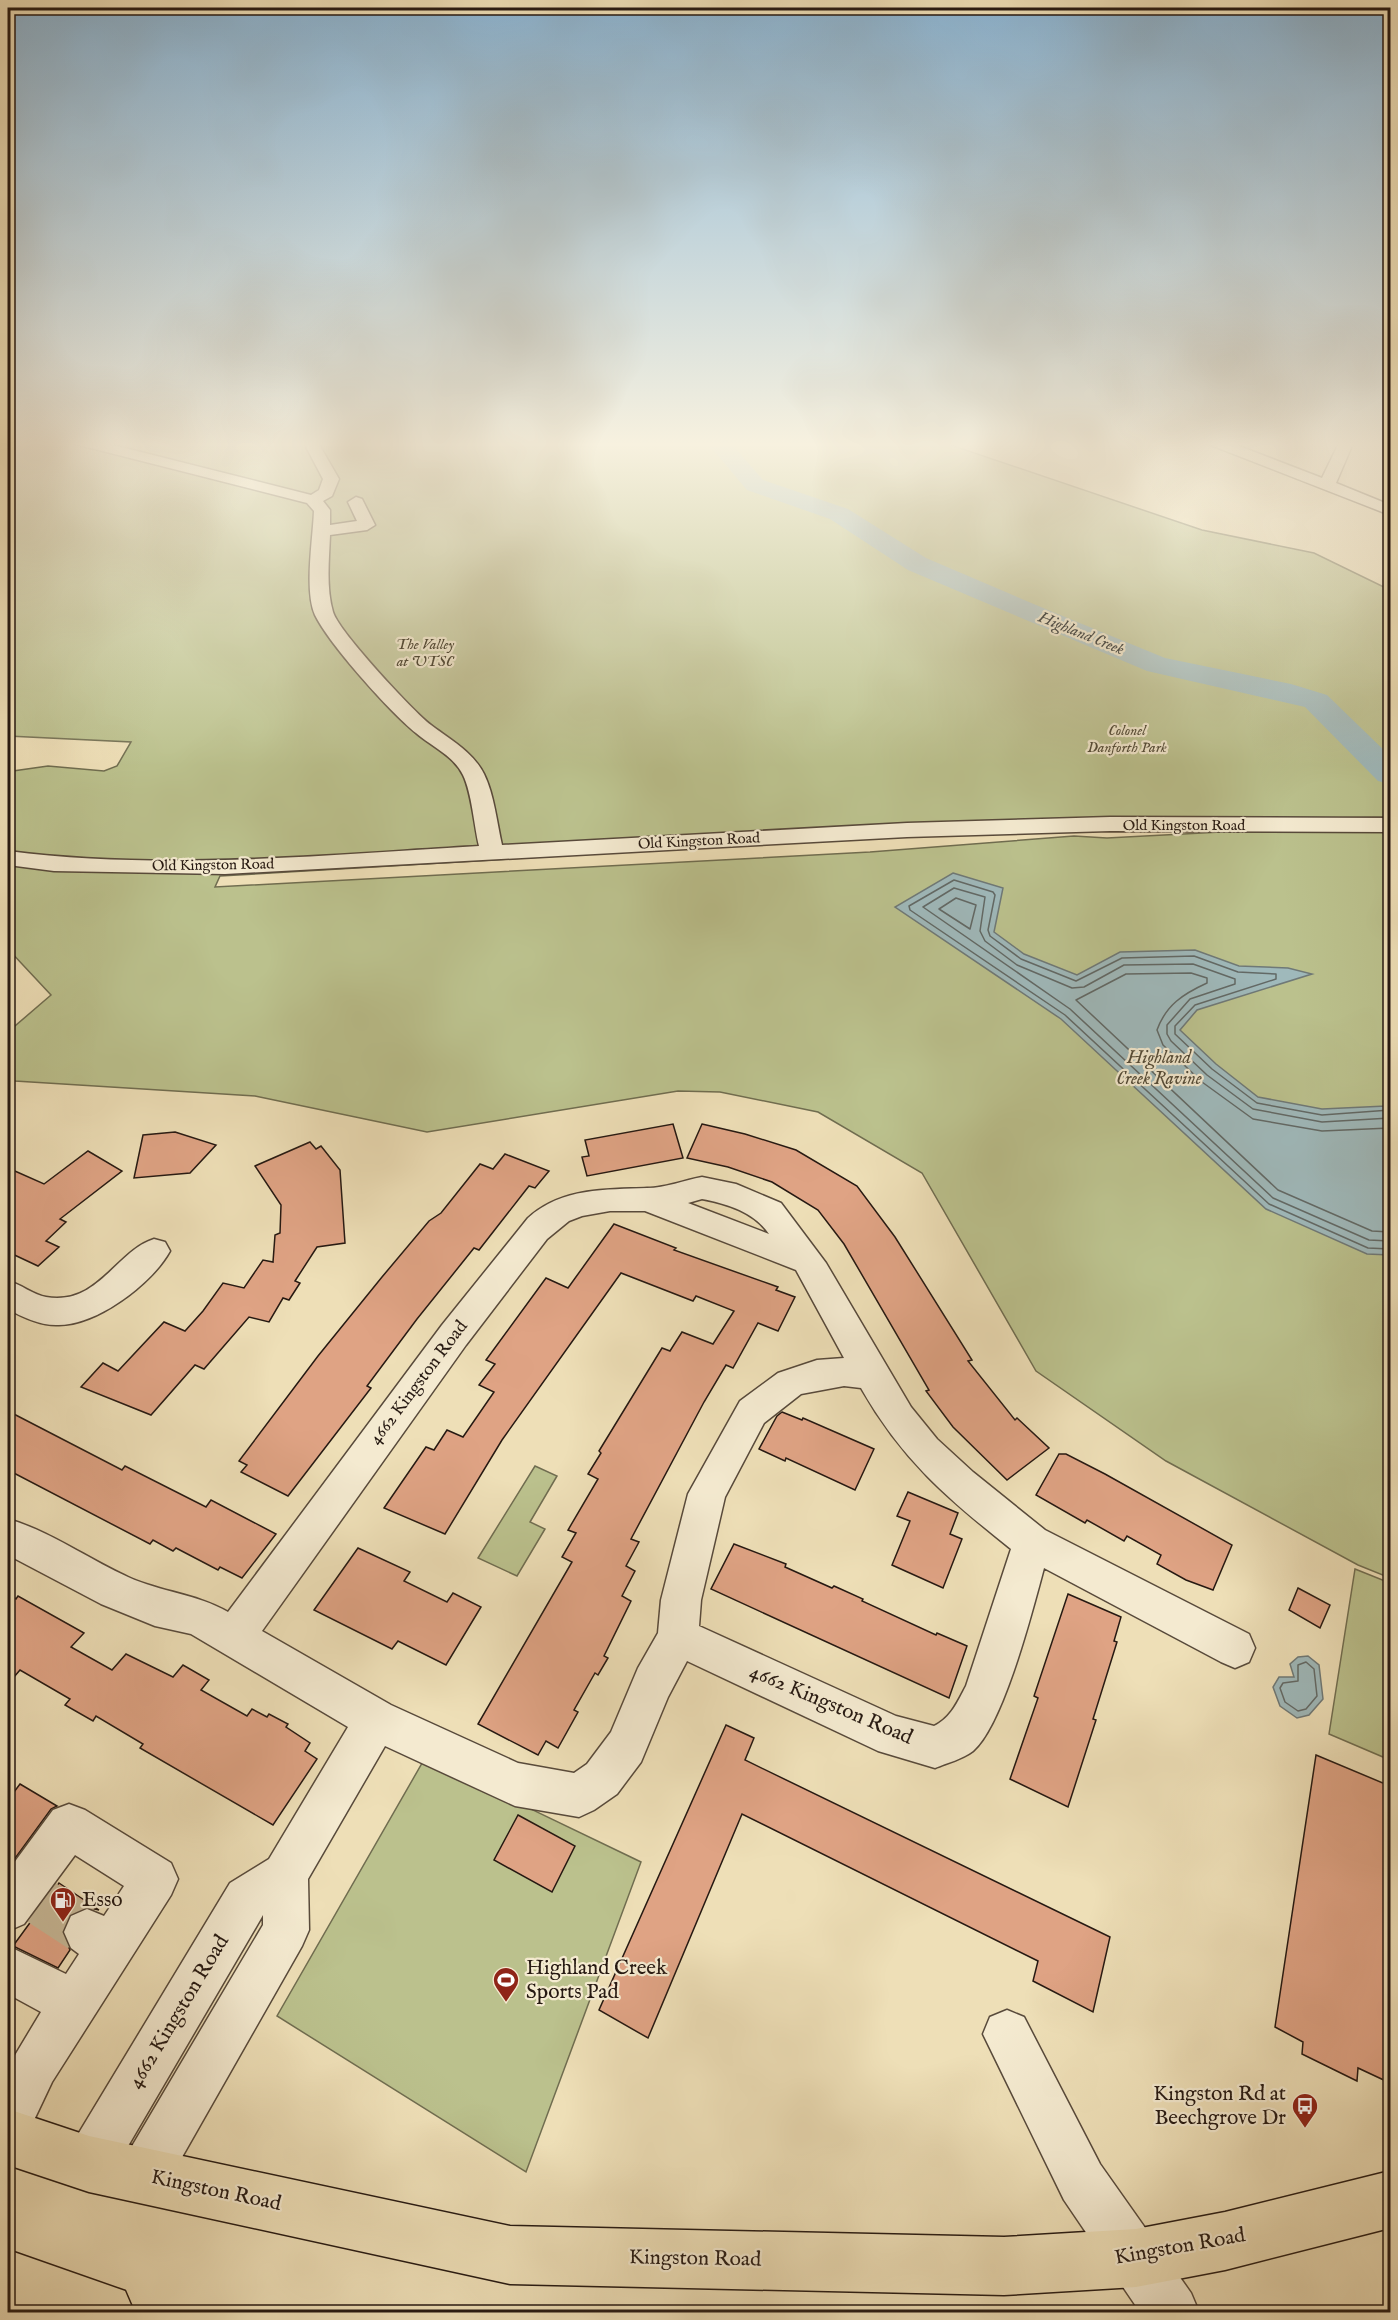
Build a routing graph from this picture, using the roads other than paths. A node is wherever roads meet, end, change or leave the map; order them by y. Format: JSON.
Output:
{"nodes":[{"id":1,"x":322,"y":549,"type":"edge"},
{"id":2,"x":1390,"y":825,"type":"edge"},
{"id":3,"x":492,"y":853,"type":"junction"},
{"id":4,"x":8,"y":858,"type":"edge"},
{"id":5,"x":154,"y":1251,"type":"dead end"},
{"id":6,"x":8,"y":1294,"type":"edge"},
{"id":7,"x":871,"y":1375,"type":"junction"},
{"id":8,"x":8,"y":1536,"type":"edge"},
{"id":9,"x":1032,"y":1542,"type":"junction"},
{"id":10,"x":235,"y":1636,"type":"junction"},
{"id":11,"x":678,"y":1638,"type":"junction"},
{"id":12,"x":1234,"y":1647,"type":"dead end"},
{"id":13,"x":376,"y":1720,"type":"junction"},
{"id":14,"x":285,"y":1875,"type":"junction"},
{"id":15,"x":23,"y":1900,"type":"edge"},
{"id":16,"x":8,"y":1969,"type":"edge"},
{"id":17,"x":74,"y":2004,"type":"junction"},
{"id":18,"x":1007,"y":2034,"type":"dead end"},
{"id":19,"x":8,"y":2119,"type":"edge"},
{"id":20,"x":8,"y":2138,"type":"edge"},
{"id":21,"x":89,"y":2164,"type":"junction"},
{"id":22,"x":144,"y":2175,"type":"junction"},
{"id":23,"x":1390,"y":2200,"type":"edge"},
{"id":24,"x":1136,"y":2258,"type":"junction"},
{"id":25,"x":32,"y":2296,"type":"edge"},
{"id":26,"x":104,"y":2313,"type":"edge"},
{"id":27,"x":1172,"y":2313,"type":"edge"}],
"edges":[{"from":1,"to":3,"type":"street"},
{"from":2,"to":3,"type":"street","name":"Old Kingston Road"},
{"from":3,"to":4,"type":"street","name":"Old Kingston Road"},
{"from":5,"to":6,"type":"street"},
{"from":7,"to":9,"type":"street","name":"4662 Kingston Road"},
{"from":7,"to":10,"type":"street","name":"4662 Kingston Road"},
{"from":7,"to":11,"type":"street"},
{"from":8,"to":10,"type":"street"},
{"from":9,"to":11,"type":"street","name":"4662 Kingston Road"},
{"from":9,"to":12,"type":"street","name":"4662 Kingston Road"},
{"from":10,"to":13,"type":"street"},
{"from":11,"to":13,"type":"street"},
{"from":13,"to":14,"type":"street","name":"4662 Kingston Road"},
{"from":14,"to":21,"type":"street","name":"4662 Kingston Road"},
{"from":14,"to":22,"type":"street"},
{"from":15,"to":17,"type":"street"},
{"from":16,"to":17,"type":"street"},
{"from":17,"to":19,"type":"street"},
{"from":18,"to":24,"type":"street"},
{"from":20,"to":21,"type":"main road","name":"Kingston Road"},
{"from":21,"to":22,"type":"main road","name":"Kingston Road"},
{"from":22,"to":24,"type":"main road","name":"Kingston Road"},
{"from":23,"to":24,"type":"main road","name":"Kingston Road"},
{"from":24,"to":27,"type":"street"},
{"from":25,"to":26,"type":"main road"}]}
